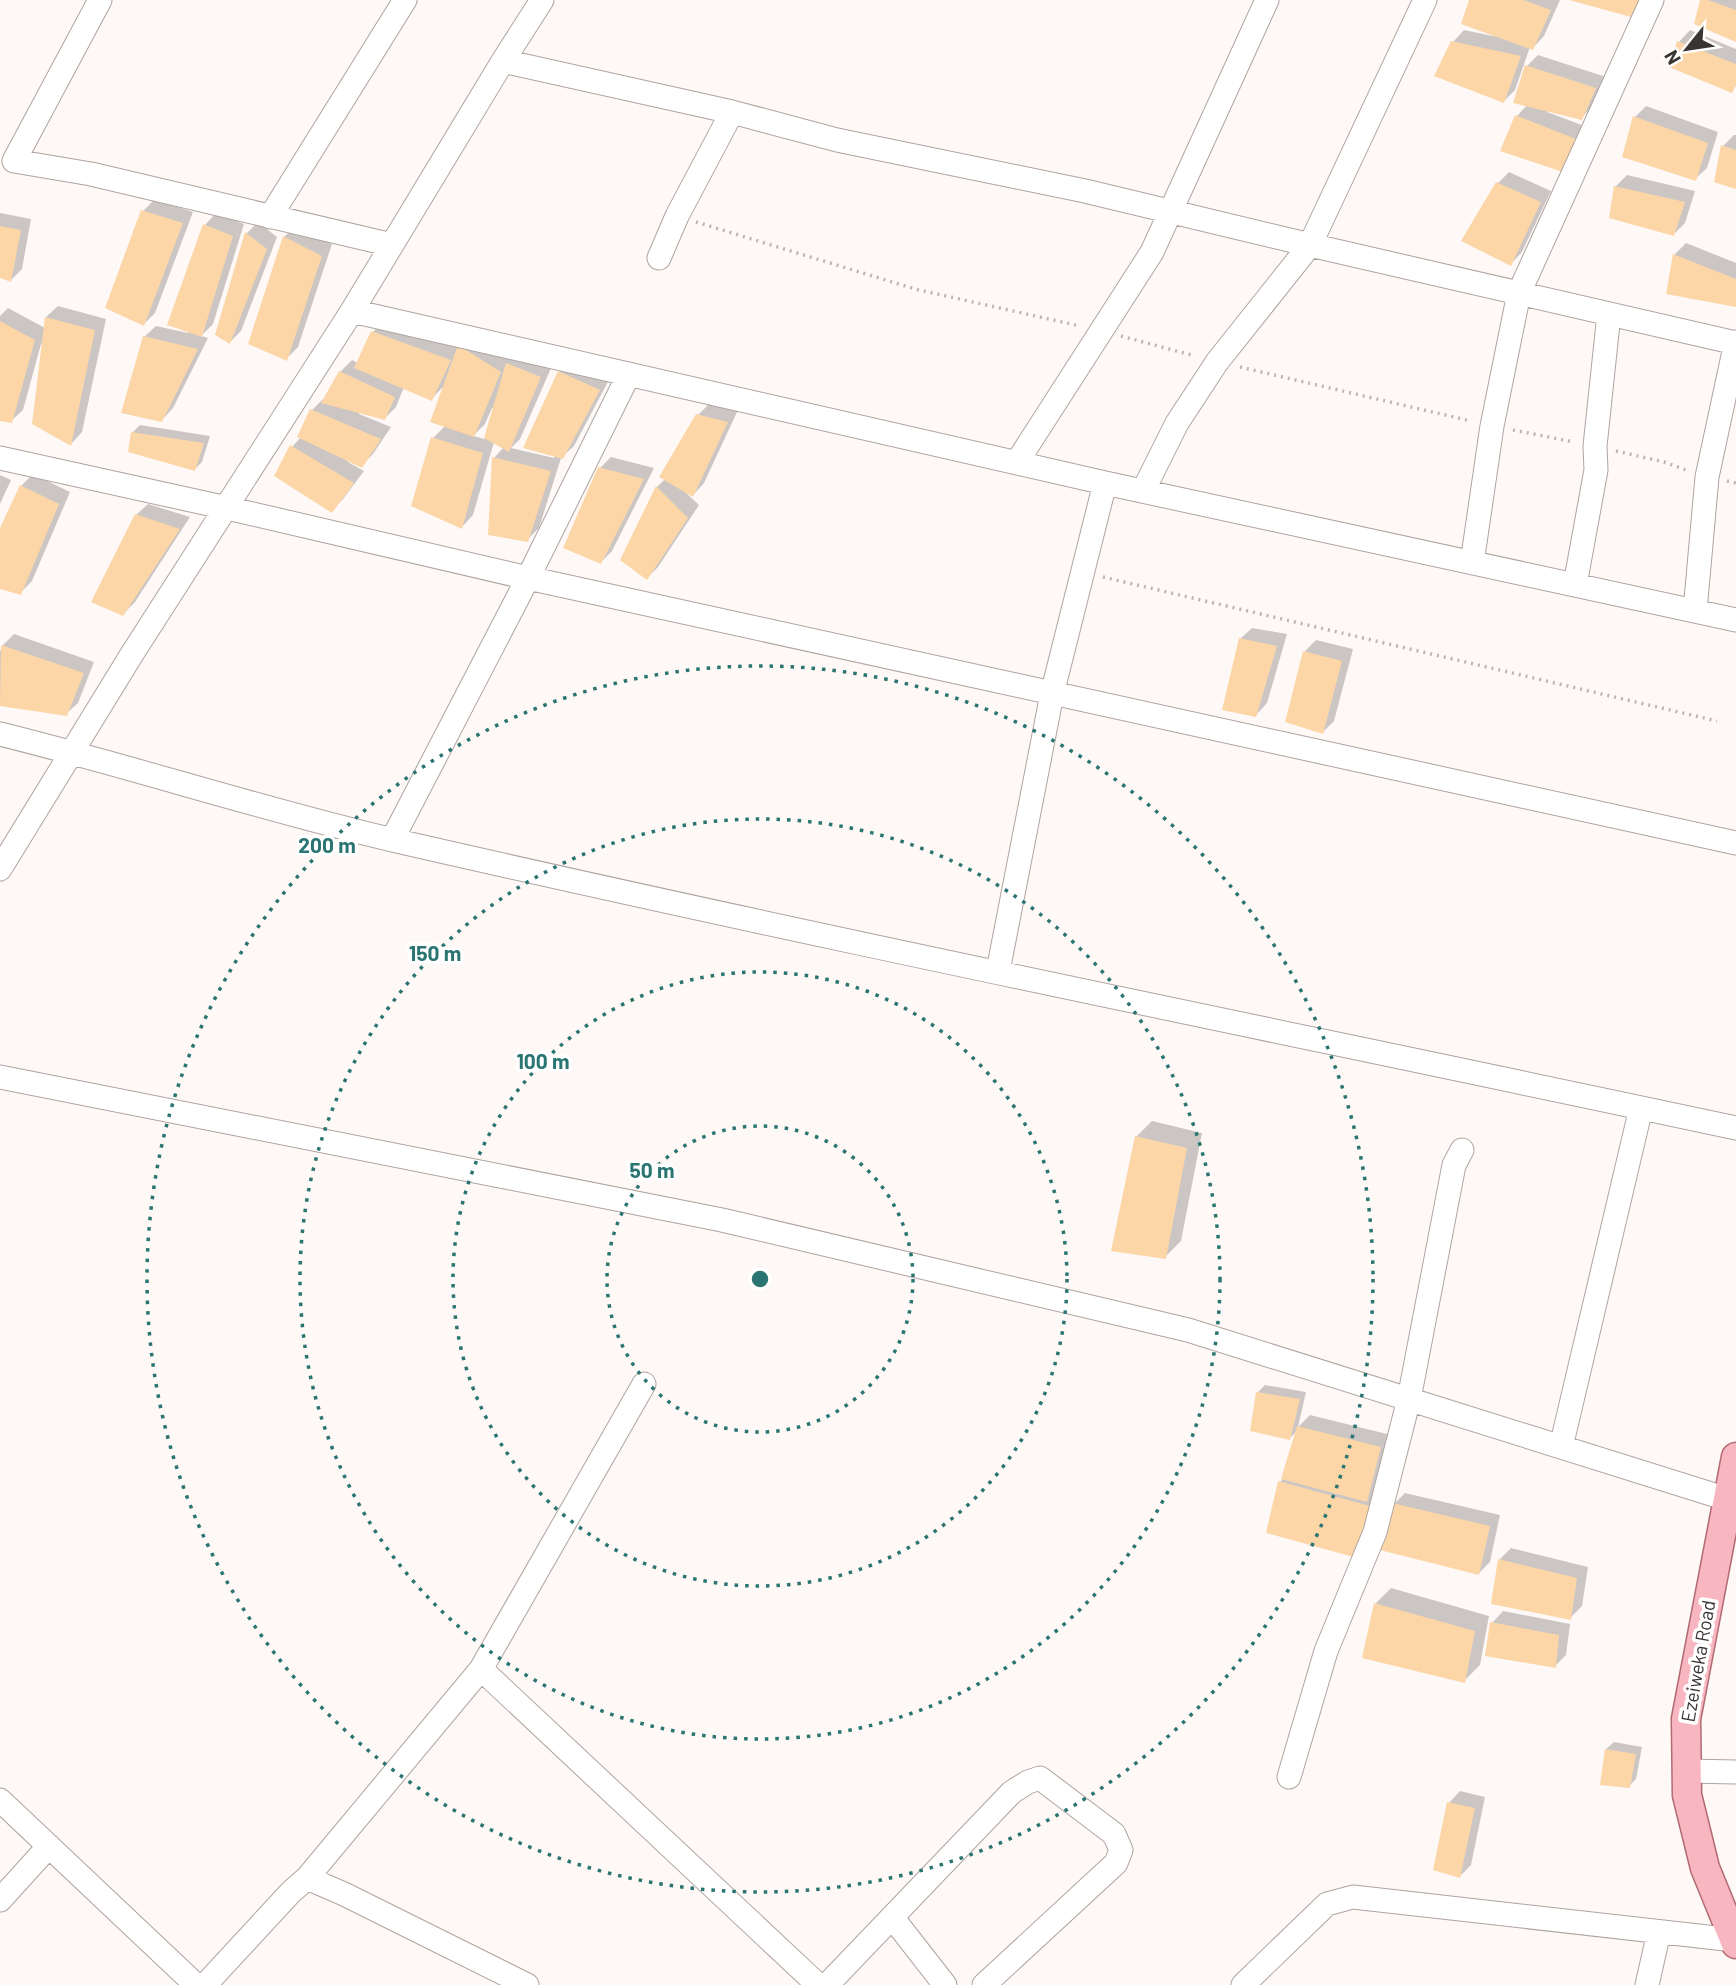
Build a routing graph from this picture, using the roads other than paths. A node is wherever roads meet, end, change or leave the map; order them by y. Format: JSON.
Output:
{"nodes":[{"id":1,"x":100,"y":0,"type":"edge"},
{"id":2,"x":405,"y":0,"type":"edge"},
{"id":3,"x":542,"y":0,"type":"edge"},
{"id":4,"x":1267,"y":0,"type":"edge"},
{"id":5,"x":1425,"y":0,"type":"edge"},
{"id":6,"x":1652,"y":0,"type":"edge"},
{"id":7,"x":503,"y":61,"type":"junction"},
{"id":8,"x":732,"y":112,"type":"junction"},
{"id":9,"x":7,"y":160,"type":"edge"},
{"id":10,"x":1170,"y":212,"type":"junction"},
{"id":11,"x":270,"y":217,"type":"junction"},
{"id":12,"x":392,"y":245,"type":"junction"},
{"id":13,"x":1310,"y":245,"type":"junction"},
{"id":14,"x":659,"y":258,"type":"dead end"},
{"id":15,"x":1519,"y":293,"type":"junction"},
{"id":16,"x":352,"y":311,"type":"junction"},
{"id":17,"x":1609,"y":314,"type":"junction"},
{"id":18,"x":1736,"y":342,"type":"edge"},
{"id":19,"x":629,"y":374,"type":"junction"},
{"id":20,"x":0,"y":458,"type":"edge"},
{"id":21,"x":1017,"y":462,"type":"junction"},
{"id":22,"x":1105,"y":483,"type":"junction"},
{"id":23,"x":1143,"y":491,"type":"junction"},
{"id":24,"x":227,"y":508,"type":"junction"},
{"id":25,"x":1472,"y":563,"type":"junction"},
{"id":26,"x":528,"y":578,"type":"junction"},
{"id":27,"x":1575,"y":585,"type":"junction"},
{"id":28,"x":1695,"y":611,"type":"junction"},
{"id":29,"x":1736,"y":620,"type":"edge"},
{"id":30,"x":1052,"y":694,"type":"junction"},
{"id":31,"x":0,"y":734,"type":"edge"},
{"id":32,"x":72,"y":752,"type":"junction"},
{"id":33,"x":392,"y":840,"type":"junction"},
{"id":34,"x":1736,"y":843,"type":"edge"},
{"id":35,"x":0,"y":869,"type":"edge"},
{"id":36,"x":998,"y":971,"type":"junction"},
{"id":37,"x":0,"y":1077,"type":"edge"},
{"id":38,"x":1641,"y":1108,"type":"junction"},
{"id":39,"x":1736,"y":1128,"type":"edge"},
{"id":40,"x":1462,"y":1150,"type":"dead end"},
{"id":41,"x":644,"y":1384,"type":"dead end"},
{"id":42,"x":1409,"y":1399,"type":"junction"},
{"id":43,"x":1561,"y":1447,"type":"junction"},
{"id":44,"x":1736,"y":1457,"type":"edge"},
{"id":45,"x":1727,"y":1499,"type":"junction"},
{"id":46,"x":481,"y":1669,"type":"junction"},
{"id":47,"x":1687,"y":1771,"type":"junction"},
{"id":48,"x":1736,"y":1772,"type":"edge"},
{"id":49,"x":1290,"y":1777,"type":"dead end"},
{"id":50,"x":0,"y":1800,"type":"edge"},
{"id":51,"x":48,"y":1846,"type":"junction"},
{"id":52,"x":307,"y":1878,"type":"junction"},
{"id":53,"x":0,"y":1900,"type":"edge"},
{"id":54,"x":892,"y":1917,"type":"junction"},
{"id":55,"x":1659,"y":1931,"type":"junction"},
{"id":56,"x":1735,"y":1942,"type":"edge"},
{"id":57,"x":196,"y":1985,"type":"edge"},
{"id":58,"x":205,"y":1985,"type":"edge"},
{"id":59,"x":527,"y":1985,"type":"edge"},
{"id":60,"x":818,"y":1985,"type":"edge"},
{"id":61,"x":827,"y":1985,"type":"edge"},
{"id":62,"x":946,"y":1985,"type":"edge"},
{"id":63,"x":984,"y":1985,"type":"edge"},
{"id":64,"x":1243,"y":1985,"type":"edge"},
{"id":65,"x":1647,"y":1985,"type":"edge"}],
"edges":[{"from":1,"to":9,"type":"street"},
{"from":2,"to":11,"type":"street"},
{"from":3,"to":7,"type":"street"},
{"from":4,"to":10,"type":"street"},
{"from":5,"to":13,"type":"street"},
{"from":6,"to":15,"type":"street"},
{"from":7,"to":8,"type":"street"},
{"from":7,"to":12,"type":"street"},
{"from":8,"to":10,"type":"street"},
{"from":8,"to":14,"type":"street"},
{"from":9,"to":11,"type":"street"},
{"from":10,"to":13,"type":"street"},
{"from":10,"to":21,"type":"street"},
{"from":11,"to":12,"type":"street"},
{"from":12,"to":16,"type":"street"},
{"from":13,"to":15,"type":"street"},
{"from":13,"to":23,"type":"street"},
{"from":15,"to":17,"type":"street"},
{"from":15,"to":25,"type":"street"},
{"from":16,"to":19,"type":"street"},
{"from":16,"to":24,"type":"street"},
{"from":17,"to":18,"type":"street"},
{"from":17,"to":27,"type":"street"},
{"from":18,"to":28,"type":"street"},
{"from":19,"to":21,"type":"street"},
{"from":19,"to":26,"type":"street"},
{"from":20,"to":24,"type":"street"},
{"from":21,"to":22,"type":"street"},
{"from":22,"to":23,"type":"street"},
{"from":22,"to":30,"type":"street"},
{"from":23,"to":25,"type":"street"},
{"from":24,"to":26,"type":"street"},
{"from":24,"to":32,"type":"street"},
{"from":25,"to":27,"type":"street"},
{"from":26,"to":30,"type":"street"},
{"from":26,"to":33,"type":"street"},
{"from":27,"to":28,"type":"street"},
{"from":28,"to":29,"type":"street"},
{"from":30,"to":34,"type":"street"},
{"from":30,"to":36,"type":"street"},
{"from":31,"to":32,"type":"street"},
{"from":32,"to":33,"type":"street"},
{"from":32,"to":35,"type":"street"},
{"from":33,"to":36,"type":"street"},
{"from":36,"to":38,"type":"street"},
{"from":37,"to":42,"type":"street"},
{"from":38,"to":39,"type":"street"},
{"from":38,"to":43,"type":"street"},
{"from":40,"to":42,"type":"street"},
{"from":41,"to":46,"type":"street"},
{"from":42,"to":43,"type":"street"},
{"from":42,"to":49,"type":"street"},
{"from":43,"to":45,"type":"street"},
{"from":44,"to":45,"type":"main road","name":"Ezeiweka Road"},
{"from":45,"to":47,"type":"main road","name":"Ezeiweka Road"},
{"from":46,"to":52,"type":"street"},
{"from":46,"to":60,"type":"street"},
{"from":47,"to":48,"type":"street"},
{"from":47,"to":56,"type":"main road","name":"Ezeiweka Road"},
{"from":50,"to":51,"type":"street"},
{"from":51,"to":53,"type":"street"},
{"from":51,"to":57,"type":"street"},
{"from":52,"to":58,"type":"street"},
{"from":52,"to":59,"type":"street"},
{"from":54,"to":61,"type":"street"},
{"from":54,"to":62,"type":"street"},
{"from":54,"to":63,"type":"street"},
{"from":55,"to":56,"type":"street"},
{"from":55,"to":64,"type":"street"},
{"from":55,"to":65,"type":"street"}]}
